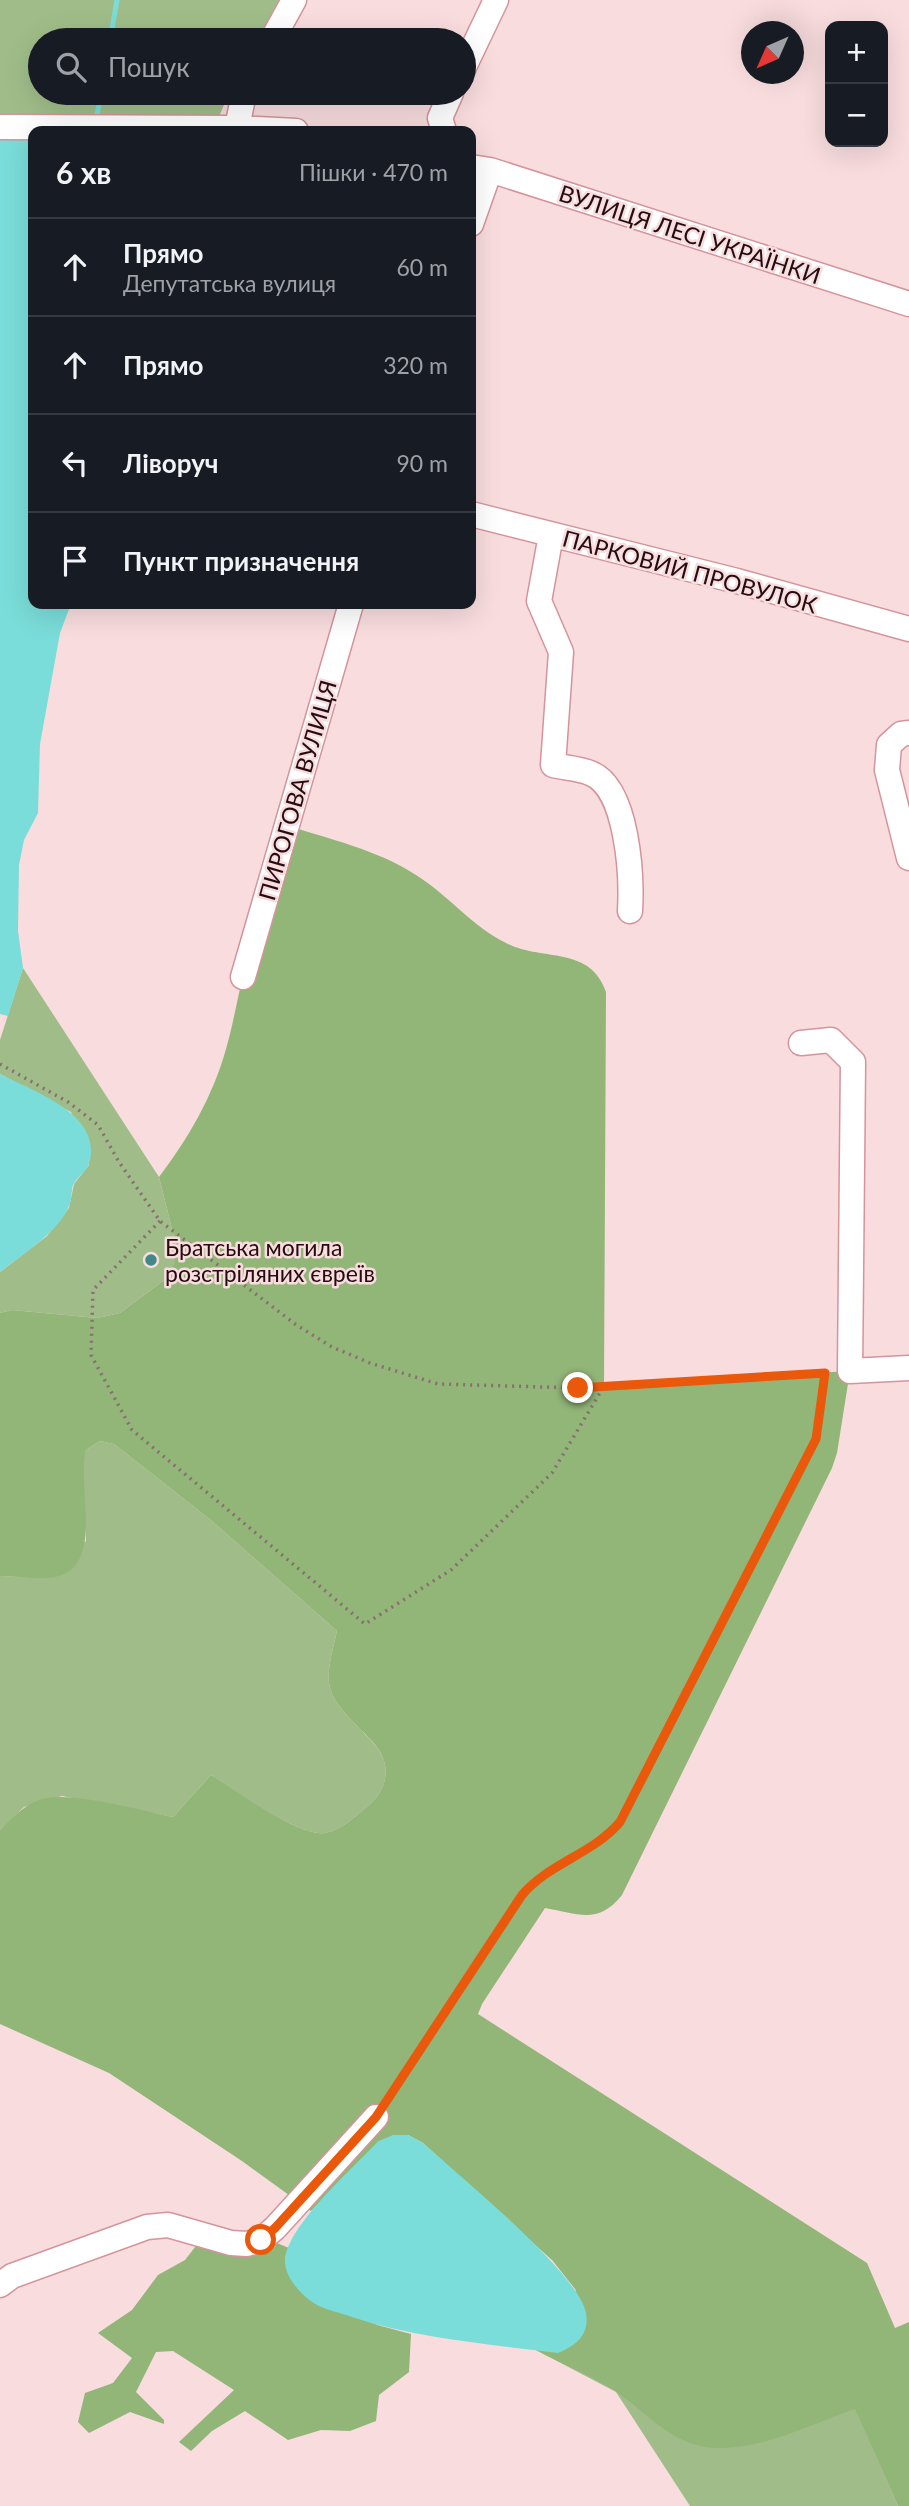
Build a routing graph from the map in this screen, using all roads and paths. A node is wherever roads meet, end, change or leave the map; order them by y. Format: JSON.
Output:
{"nodes":[{"id":1,"x":294,"y":0,"type":"edge"},
{"id":2,"x":496,"y":0,"type":"edge"},
{"id":3,"x":279,"y":28,"type":"edge"},
{"id":4,"x":476,"y":42,"type":"edge"},
{"id":5,"x":242,"y":105,"type":"edge"},
{"id":6,"x":446,"y":105,"type":"edge"},
{"id":7,"x":237,"y":126,"type":"edge"},
{"id":8,"x":442,"y":126,"type":"edge"},
{"id":9,"x":0,"y":127,"type":"edge"},
{"id":10,"x":28,"y":127,"type":"edge"},
{"id":11,"x":480,"y":169,"type":"edge"},
{"id":12,"x":476,"y":193,"type":"edge"},
{"id":13,"x":909,"y":304,"type":"edge"},
{"id":14,"x":476,"y":515,"type":"edge"},
{"id":15,"x":551,"y":534,"type":"junction"},
{"id":16,"x":350,"y":609,"type":"edge"},
{"id":17,"x":909,"y":629,"type":"edge"},
{"id":18,"x":909,"y":733,"type":"edge"},
{"id":19,"x":909,"y":858,"type":"edge"},
{"id":20,"x":630,"y":911,"type":"dead end"},
{"id":21,"x":243,"y":976,"type":"dead end"},
{"id":22,"x":801,"y":1043,"type":"dead end"},
{"id":23,"x":0,"y":1064,"type":"edge"},
{"id":24,"x":160,"y":1221,"type":"junction"},
{"id":25,"x":909,"y":1368,"type":"edge"},
{"id":26,"x":850,"y":1371,"type":"junction"},
{"id":27,"x":825,"y":1373,"type":"junction"},
{"id":28,"x":604,"y":1386,"type":"junction"},
{"id":29,"x":376,"y":2117,"type":"joint"},
{"id":30,"x":4,"y":2277,"type":"edge"}],
"edges":[{"from":1,"to":3,"type":"street"},
{"from":2,"to":4,"type":"street"},
{"from":5,"to":7,"type":"street"},
{"from":6,"to":8,"type":"street"},
{"from":9,"to":10,"type":"street"},
{"from":11,"to":12,"type":"street"},
{"from":11,"to":13,"type":"street","name":"ВУЛИЦЯ ЛЕСІ УКРАЇНКИ"},
{"from":14,"to":15,"type":"street","name":"ПАРКОВИЙ ПРОВУЛОК"},
{"from":15,"to":17,"type":"street","name":"ПАРКОВИЙ ПРОВУЛОК"},
{"from":15,"to":20,"type":"street"},
{"from":16,"to":21,"type":"street","name":"ПИРОГОВА ВУЛИЦЯ"},
{"from":18,"to":19,"type":"street"},
{"from":22,"to":26,"type":"street"},
{"from":23,"to":24,"type":"path"},
{"from":24,"to":28,"type":"path"},
{"from":24,"to":28,"type":"path"},
{"from":25,"to":26,"type":"street"},
{"from":26,"to":27,"type":"path"},
{"from":27,"to":28,"type":"path"},
{"from":27,"to":29,"type":"path"},
{"from":29,"to":30,"type":"street"}]}
